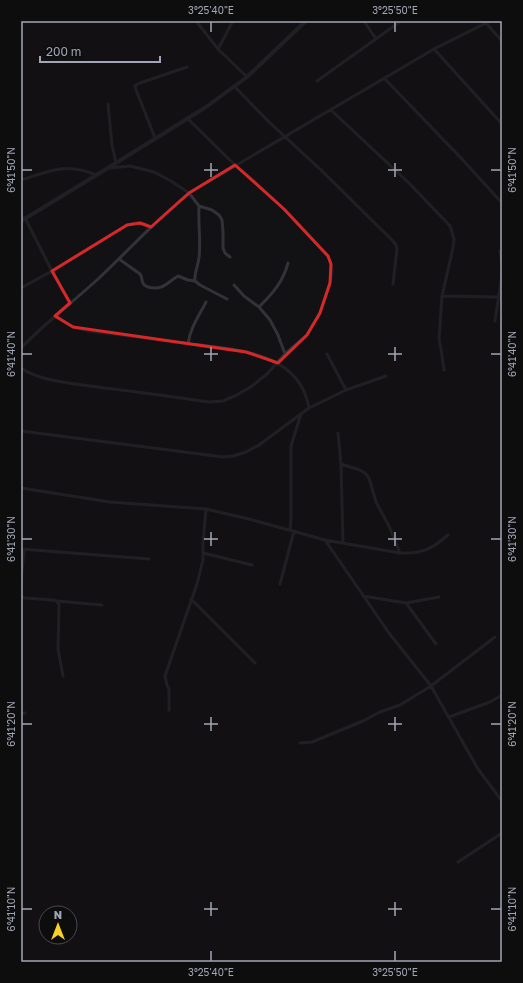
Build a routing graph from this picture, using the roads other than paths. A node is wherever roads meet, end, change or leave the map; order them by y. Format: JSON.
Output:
{"nodes":[{"id":1,"x":201,"y":21,"type":"edge"},
{"id":2,"x":233,"y":21,"type":"edge"},
{"id":3,"x":306,"y":21,"type":"edge"},
{"id":4,"x":364,"y":21,"type":"edge"},
{"id":5,"x":401,"y":21,"type":"edge"},
{"id":6,"x":197,"y":22,"type":"edge"},
{"id":7,"x":488,"y":22,"type":"edge"},
{"id":8,"x":376,"y":39,"type":"junction"},
{"id":9,"x":502,"y":41,"type":"edge"},
{"id":10,"x":218,"y":49,"type":"junction"},
{"id":11,"x":434,"y":49,"type":"junction"},
{"id":12,"x":187,"y":67,"type":"dead end"},
{"id":13,"x":247,"y":77,"type":"junction"},
{"id":14,"x":384,"y":78,"type":"junction"},
{"id":15,"x":317,"y":81,"type":"dead end"},
{"id":16,"x":234,"y":86,"type":"junction"},
{"id":17,"x":108,"y":104,"type":"dead end"},
{"id":18,"x":331,"y":110,"type":"junction"},
{"id":19,"x":187,"y":118,"type":"junction"},
{"id":20,"x":502,"y":124,"type":"edge"},
{"id":21,"x":285,"y":136,"type":"junction"},
{"id":22,"x":155,"y":138,"type":"junction"},
{"id":23,"x":125,"y":158,"type":"junction"},
{"id":24,"x":116,"y":163,"type":"junction"},
{"id":25,"x":130,"y":166,"type":"junction"},
{"id":26,"x":235,"y":166,"type":"junction"},
{"id":27,"x":108,"y":168,"type":"junction"},
{"id":28,"x":96,"y":175,"type":"junction"},
{"id":29,"x":21,"y":180,"type":"edge"},
{"id":30,"x":189,"y":193,"type":"junction"},
{"id":31,"x":502,"y":204,"type":"edge"},
{"id":32,"x":199,"y":206,"type":"junction"},
{"id":33,"x":25,"y":218,"type":"junction"},
{"id":34,"x":21,"y":221,"type":"edge"},
{"id":35,"x":150,"y":228,"type":"junction"},
{"id":36,"x":500,"y":251,"type":"dead end"},
{"id":37,"x":230,"y":257,"type":"dead end"},
{"id":38,"x":119,"y":259,"type":"junction"},
{"id":39,"x":288,"y":263,"type":"dead end"},
{"id":40,"x":502,"y":266,"type":"edge"},
{"id":41,"x":52,"y":271,"type":"junction"},
{"id":42,"x":502,"y":275,"type":"edge"},
{"id":43,"x":195,"y":280,"type":"junction"},
{"id":44,"x":393,"y":284,"type":"dead end"},
{"id":45,"x":234,"y":285,"type":"dead end"},
{"id":46,"x":21,"y":288,"type":"edge"},
{"id":47,"x":442,"y":296,"type":"junction"},
{"id":48,"x":498,"y":298,"type":"junction"},
{"id":49,"x":227,"y":299,"type":"dead end"},
{"id":50,"x":206,"y":302,"type":"dead end"},
{"id":51,"x":70,"y":303,"type":"junction"},
{"id":52,"x":259,"y":307,"type":"junction"},
{"id":53,"x":55,"y":316,"type":"junction"},
{"id":54,"x":495,"y":321,"type":"dead end"},
{"id":55,"x":188,"y":344,"type":"junction"},
{"id":56,"x":21,"y":348,"type":"edge"},
{"id":57,"x":285,"y":354,"type":"junction"},
{"id":58,"x":327,"y":354,"type":"dead end"},
{"id":59,"x":278,"y":363,"type":"junction"},
{"id":60,"x":21,"y":368,"type":"edge"},
{"id":61,"x":444,"y":370,"type":"dead end"},
{"id":62,"x":386,"y":376,"type":"dead end"},
{"id":63,"x":346,"y":390,"type":"junction"},
{"id":64,"x":309,"y":408,"type":"junction"},
{"id":65,"x":301,"y":414,"type":"junction"},
{"id":66,"x":21,"y":431,"type":"edge"},
{"id":67,"x":338,"y":433,"type":"dead end"},
{"id":68,"x":341,"y":464,"type":"junction"},
{"id":69,"x":21,"y":488,"type":"edge"},
{"id":70,"x":206,"y":509,"type":"junction"},
{"id":71,"x":290,"y":530,"type":"junction"},
{"id":72,"x":294,"y":531,"type":"junction"},
{"id":73,"x":448,"y":535,"type":"dead end"},
{"id":74,"x":325,"y":540,"type":"junction"},
{"id":75,"x":343,"y":544,"type":"junction"},
{"id":76,"x":22,"y":549,"type":"edge"},
{"id":77,"x":203,"y":553,"type":"junction"},
{"id":78,"x":400,"y":553,"type":"junction"},
{"id":79,"x":149,"y":559,"type":"dead end"},
{"id":80,"x":252,"y":565,"type":"dead end"},
{"id":81,"x":21,"y":578,"type":"edge"},
{"id":82,"x":21,"y":583,"type":"edge"},
{"id":83,"x":280,"y":584,"type":"dead end"},
{"id":84,"x":363,"y":596,"type":"junction"},
{"id":85,"x":21,"y":597,"type":"edge"},
{"id":86,"x":439,"y":598,"type":"dead end"},
{"id":87,"x":191,"y":599,"type":"junction"},
{"id":88,"x":57,"y":601,"type":"junction"},
{"id":89,"x":406,"y":604,"type":"junction"},
{"id":90,"x":102,"y":605,"type":"dead end"},
{"id":91,"x":495,"y":637,"type":"dead end"},
{"id":92,"x":436,"y":644,"type":"dead end"},
{"id":93,"x":255,"y":662,"type":"dead end"},
{"id":94,"x":63,"y":676,"type":"dead end"},
{"id":95,"x":430,"y":686,"type":"junction"},
{"id":96,"x":502,"y":695,"type":"edge"},
{"id":97,"x":168,"y":710,"type":"dead end"},
{"id":98,"x":21,"y":714,"type":"edge"},
{"id":99,"x":25,"y":714,"type":"dead end"},
{"id":100,"x":449,"y":717,"type":"junction"},
{"id":101,"x":300,"y":743,"type":"dead end"},
{"id":102,"x":502,"y":801,"type":"edge"},
{"id":103,"x":502,"y":833,"type":"edge"},
{"id":104,"x":458,"y":862,"type":"dead end"}],
"edges":[{"from":1,"to":6,"type":"street"},
{"from":2,"to":10,"type":"street"},
{"from":3,"to":13,"type":"street"},
{"from":4,"to":8,"type":"street"},
{"from":5,"to":8,"type":"street"},
{"from":6,"to":10,"type":"street"},
{"from":7,"to":9,"type":"street"},
{"from":7,"to":11,"type":"street"},
{"from":8,"to":15,"type":"street"},
{"from":10,"to":13,"type":"street"},
{"from":11,"to":14,"type":"street"},
{"from":11,"to":20,"type":"street"},
{"from":12,"to":22,"type":"street"},
{"from":13,"to":16,"type":"street"},
{"from":14,"to":18,"type":"street"},
{"from":14,"to":31,"type":"street"},
{"from":16,"to":19,"type":"street"},
{"from":16,"to":21,"type":"street"},
{"from":17,"to":24,"type":"street"},
{"from":18,"to":21,"type":"street"},
{"from":18,"to":47,"type":"street"},
{"from":19,"to":22,"type":"street"},
{"from":19,"to":26,"type":"street"},
{"from":21,"to":26,"type":"street"},
{"from":21,"to":44,"type":"street"},
{"from":22,"to":23,"type":"street"},
{"from":23,"to":24,"type":"street"},
{"from":23,"to":25,"type":"street"},
{"from":24,"to":27,"type":"street"},
{"from":25,"to":27,"type":"street"},
{"from":25,"to":30,"type":"street"},
{"from":26,"to":30,"type":"street"},
{"from":26,"to":57,"type":"street"},
{"from":27,"to":28,"type":"street"},
{"from":28,"to":29,"type":"street"},
{"from":28,"to":33,"type":"street"},
{"from":30,"to":32,"type":"street"},
{"from":30,"to":35,"type":"street"},
{"from":32,"to":37,"type":"street"},
{"from":32,"to":43,"type":"street"},
{"from":33,"to":34,"type":"street"},
{"from":33,"to":41,"type":"street"},
{"from":35,"to":38,"type":"street"},
{"from":35,"to":41,"type":"street"},
{"from":36,"to":40,"type":"street"},
{"from":38,"to":43,"type":"street"},
{"from":38,"to":51,"type":"street"},
{"from":39,"to":52,"type":"street"},
{"from":41,"to":46,"type":"street"},
{"from":41,"to":51,"type":"street"},
{"from":42,"to":48,"type":"street"},
{"from":43,"to":49,"type":"street"},
{"from":45,"to":52,"type":"street"},
{"from":47,"to":48,"type":"street"},
{"from":47,"to":61,"type":"street"},
{"from":48,"to":54,"type":"street"},
{"from":50,"to":55,"type":"street"},
{"from":51,"to":53,"type":"street"},
{"from":52,"to":57,"type":"street"},
{"from":53,"to":55,"type":"street"},
{"from":53,"to":56,"type":"street"},
{"from":55,"to":59,"type":"street"},
{"from":57,"to":59,"type":"street"},
{"from":58,"to":63,"type":"street"},
{"from":59,"to":60,"type":"street"},
{"from":59,"to":64,"type":"street"},
{"from":62,"to":63,"type":"street"},
{"from":63,"to":64,"type":"street"},
{"from":64,"to":65,"type":"street"},
{"from":65,"to":66,"type":"street"},
{"from":65,"to":71,"type":"street"},
{"from":67,"to":68,"type":"street"},
{"from":68,"to":75,"type":"street"},
{"from":68,"to":78,"type":"street"},
{"from":69,"to":70,"type":"street"},
{"from":70,"to":71,"type":"street"},
{"from":70,"to":77,"type":"street"},
{"from":71,"to":72,"type":"street"},
{"from":72,"to":74,"type":"street"},
{"from":72,"to":83,"type":"street"},
{"from":73,"to":78,"type":"street"},
{"from":74,"to":75,"type":"street"},
{"from":74,"to":84,"type":"street"},
{"from":75,"to":78,"type":"street"},
{"from":76,"to":79,"type":"street"},
{"from":76,"to":81,"type":"street"},
{"from":77,"to":80,"type":"street"},
{"from":77,"to":87,"type":"street"},
{"from":81,"to":82,"type":"street"},
{"from":84,"to":89,"type":"street"},
{"from":84,"to":95,"type":"street"},
{"from":85,"to":88,"type":"street"},
{"from":86,"to":89,"type":"street"},
{"from":87,"to":93,"type":"street"},
{"from":87,"to":97,"type":"street"},
{"from":88,"to":90,"type":"street"},
{"from":88,"to":94,"type":"street"},
{"from":89,"to":92,"type":"street"},
{"from":91,"to":95,"type":"street"},
{"from":95,"to":100,"type":"street"},
{"from":95,"to":101,"type":"street"},
{"from":96,"to":100,"type":"street"},
{"from":98,"to":99,"type":"street"},
{"from":100,"to":102,"type":"street"},
{"from":103,"to":104,"type":"street"}]}
